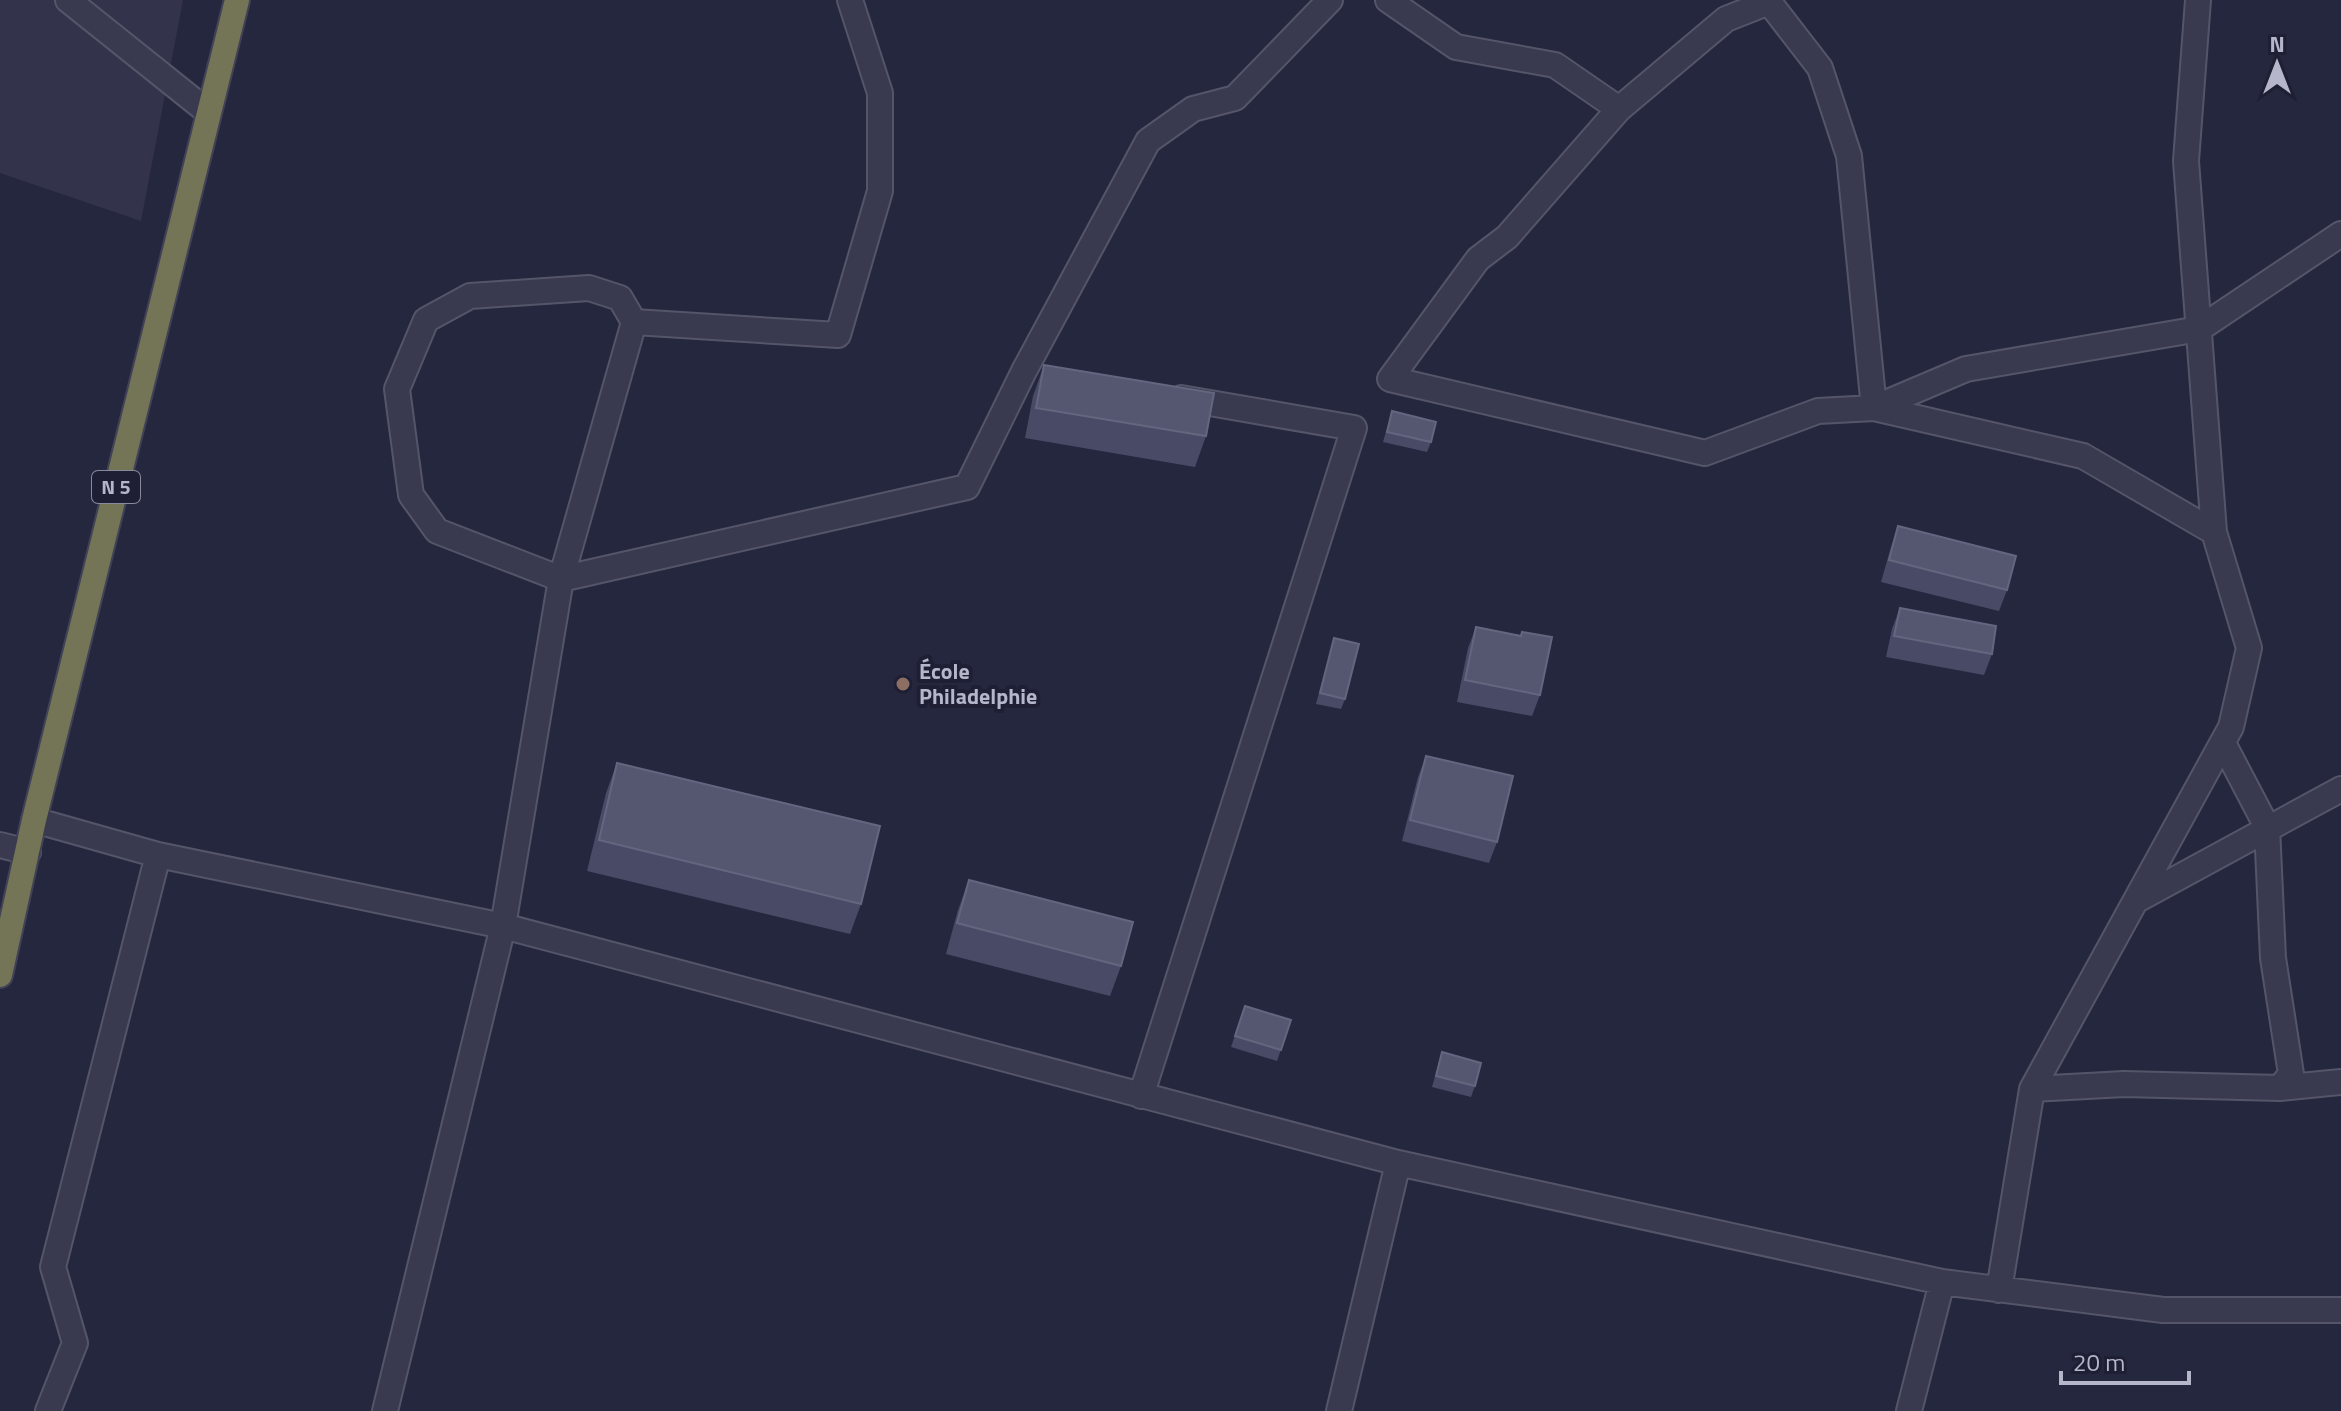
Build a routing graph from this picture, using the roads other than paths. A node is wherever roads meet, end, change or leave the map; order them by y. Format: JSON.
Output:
{"nodes":[{"id":1,"x":68,"y":0,"type":"edge"},
{"id":2,"x":237,"y":0,"type":"edge"},
{"id":3,"x":850,"y":0,"type":"edge"},
{"id":4,"x":1330,"y":0,"type":"edge"},
{"id":5,"x":1388,"y":0,"type":"edge"},
{"id":6,"x":2198,"y":0,"type":"edge"},
{"id":7,"x":1721,"y":10,"type":"edge"},
{"id":8,"x":1619,"y":109,"type":"junction"},
{"id":9,"x":208,"y":112,"type":"junction"},
{"id":10,"x":2341,"y":234,"type":"edge"},
{"id":11,"x":634,"y":322,"type":"junction"},
{"id":12,"x":2199,"y":329,"type":"junction"},
{"id":13,"x":1024,"y":371,"type":"junction"},
{"id":14,"x":1056,"y":376,"type":"edge"},
{"id":15,"x":1166,"y":395,"type":"edge"},
{"id":16,"x":1874,"y":408,"type":"junction"},
{"id":17,"x":2214,"y":532,"type":"junction"},
{"id":18,"x":561,"y":579,"type":"junction"},
{"id":19,"x":2223,"y":743,"type":"junction"},
{"id":20,"x":2341,"y":789,"type":"edge"},
{"id":21,"x":34,"y":820,"type":"junction"},
{"id":22,"x":2267,"y":827,"type":"junction"},
{"id":23,"x":0,"y":845,"type":"edge"},
{"id":24,"x":28,"y":852,"type":"junction"},
{"id":25,"x":158,"y":855,"type":"junction"},
{"id":26,"x":2137,"y":900,"type":"junction"},
{"id":27,"x":503,"y":926,"type":"junction"},
{"id":28,"x":0,"y":975,"type":"edge"},
{"id":29,"x":2341,"y":1082,"type":"edge"},
{"id":30,"x":2280,"y":1088,"type":"junction"},
{"id":31,"x":2032,"y":1089,"type":"junction"},
{"id":32,"x":1141,"y":1096,"type":"junction"},
{"id":33,"x":1398,"y":1163,"type":"junction"},
{"id":34,"x":1942,"y":1282,"type":"junction"},
{"id":35,"x":1999,"y":1290,"type":"junction"},
{"id":36,"x":2341,"y":1310,"type":"edge"},
{"id":37,"x":48,"y":1411,"type":"edge"},
{"id":38,"x":385,"y":1411,"type":"edge"},
{"id":39,"x":1339,"y":1411,"type":"edge"},
{"id":40,"x":1909,"y":1411,"type":"edge"}],
"edges":[{"from":1,"to":9,"type":"street"},
{"from":2,"to":9,"type":"highway","number":"N 5"},
{"from":3,"to":11,"type":"street"},
{"from":4,"to":13,"type":"street"},
{"from":5,"to":8,"type":"street"},
{"from":6,"to":12,"type":"street"},
{"from":7,"to":8,"type":"street"},
{"from":7,"to":16,"type":"street"},
{"from":8,"to":16,"type":"street"},
{"from":9,"to":21,"type":"highway","number":"N 5"},
{"from":10,"to":12,"type":"street"},
{"from":11,"to":18,"type":"street"},
{"from":11,"to":18,"type":"street"},
{"from":12,"to":16,"type":"street"},
{"from":12,"to":17,"type":"street"},
{"from":13,"to":14,"type":"street"},
{"from":13,"to":18,"type":"street"},
{"from":15,"to":32,"type":"street"},
{"from":16,"to":17,"type":"street"},
{"from":17,"to":19,"type":"street"},
{"from":18,"to":27,"type":"street"},
{"from":19,"to":22,"type":"street"},
{"from":19,"to":26,"type":"street"},
{"from":20,"to":22,"type":"street"},
{"from":21,"to":24,"type":"highway","number":"N 5"},
{"from":21,"to":25,"type":"street"},
{"from":22,"to":26,"type":"street"},
{"from":22,"to":30,"type":"street"},
{"from":23,"to":24,"type":"street"},
{"from":24,"to":28,"type":"highway","number":"N 5"},
{"from":25,"to":27,"type":"street"},
{"from":25,"to":37,"type":"street"},
{"from":26,"to":31,"type":"street"},
{"from":27,"to":32,"type":"street"},
{"from":27,"to":38,"type":"street"},
{"from":29,"to":30,"type":"street"},
{"from":30,"to":31,"type":"street"},
{"from":31,"to":35,"type":"street"},
{"from":32,"to":33,"type":"street"},
{"from":33,"to":34,"type":"street"},
{"from":33,"to":39,"type":"street"},
{"from":34,"to":35,"type":"street"},
{"from":34,"to":40,"type":"street"},
{"from":35,"to":36,"type":"street"}]}
